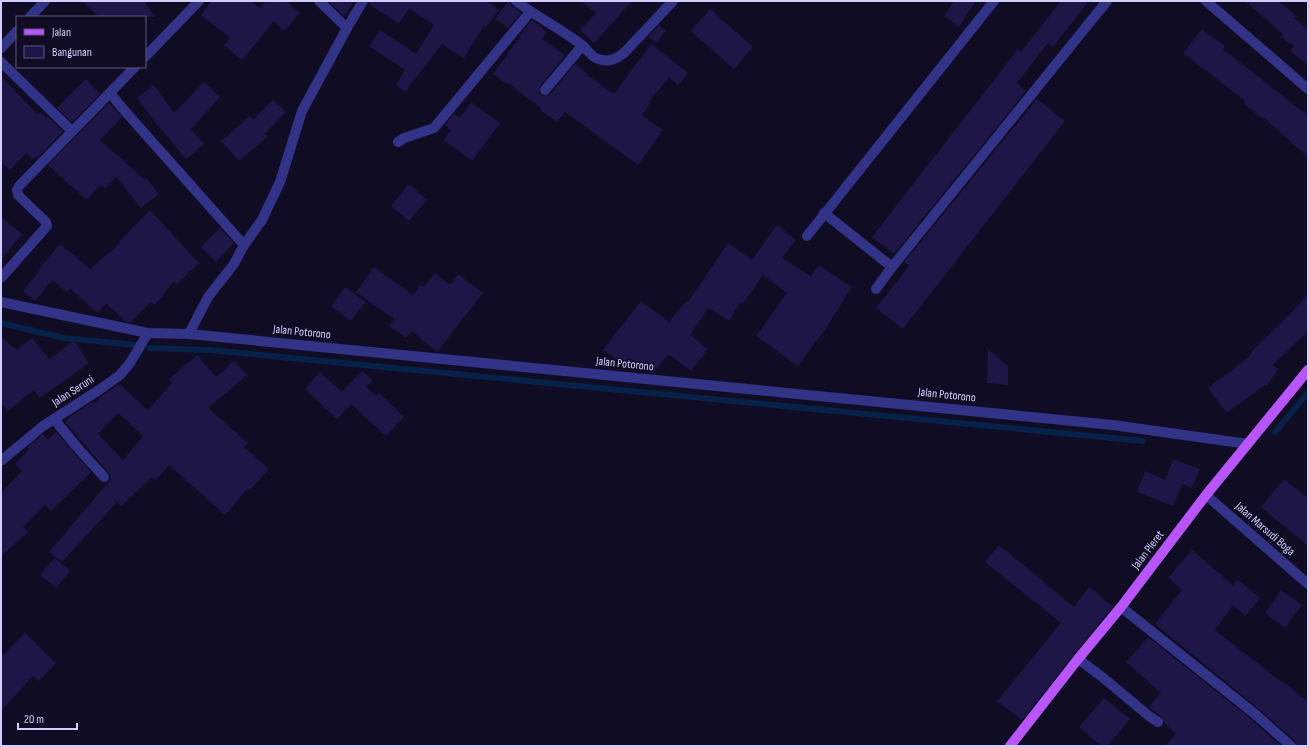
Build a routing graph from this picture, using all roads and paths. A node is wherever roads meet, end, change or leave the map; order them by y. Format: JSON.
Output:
{"nodes":[{"id":1,"x":45,"y":1,"type":"edge"},
{"id":2,"x":199,"y":1,"type":"edge"},
{"id":3,"x":319,"y":1,"type":"edge"},
{"id":4,"x":363,"y":1,"type":"edge"},
{"id":5,"x":516,"y":1,"type":"edge"},
{"id":6,"x":673,"y":1,"type":"edge"},
{"id":7,"x":994,"y":1,"type":"edge"},
{"id":8,"x":1107,"y":1,"type":"edge"},
{"id":9,"x":1206,"y":1,"type":"edge"},
{"id":10,"x":530,"y":12,"type":"junction"},
{"id":11,"x":31,"y":16,"type":"edge"},
{"id":12,"x":347,"y":28,"type":"junction"},
{"id":13,"x":16,"y":32,"type":"edge"},
{"id":14,"x":582,"y":46,"type":"junction"},
{"id":15,"x":1,"y":48,"type":"edge"},
{"id":16,"x":146,"y":56,"type":"edge"},
{"id":17,"x":1,"y":62,"type":"edge"},
{"id":18,"x":134,"y":68,"type":"edge"},
{"id":19,"x":1308,"y":89,"type":"edge"},
{"id":20,"x":545,"y":90,"type":"dead end"},
{"id":21,"x":110,"y":93,"type":"junction"},
{"id":22,"x":72,"y":131,"type":"junction"},
{"id":23,"x":398,"y":142,"type":"dead end"},
{"id":24,"x":824,"y":213,"type":"junction"},
{"id":25,"x":807,"y":236,"type":"dead end"},
{"id":26,"x":244,"y":245,"type":"junction"},
{"id":27,"x":892,"y":267,"type":"junction"},
{"id":28,"x":1,"y":278,"type":"edge"},
{"id":29,"x":876,"y":289,"type":"dead end"},
{"id":30,"x":1,"y":302,"type":"edge"},
{"id":31,"x":148,"y":333,"type":"junction"},
{"id":32,"x":189,"y":334,"type":"junction"},
{"id":33,"x":1308,"y":370,"type":"edge"},
{"id":34,"x":54,"y":419,"type":"junction"},
{"id":35,"x":1248,"y":444,"type":"junction"},
{"id":36,"x":1,"y":461,"type":"edge"},
{"id":37,"x":104,"y":477,"type":"dead end"},
{"id":38,"x":1206,"y":495,"type":"junction"},
{"id":39,"x":1308,"y":584,"type":"edge"},
{"id":40,"x":1121,"y":608,"type":"junction"},
{"id":41,"x":1078,"y":659,"type":"junction"},
{"id":42,"x":1158,"y":722,"type":"dead end"},
{"id":43,"x":1010,"y":746,"type":"edge"},
{"id":44,"x":1291,"y":746,"type":"edge"}],
"edges":[{"from":1,"to":11,"type":"street"},
{"from":2,"to":16,"type":"street"},
{"from":3,"to":12,"type":"street"},
{"from":4,"to":12,"type":"street"},
{"from":5,"to":10,"type":"street"},
{"from":6,"to":14,"type":"street"},
{"from":7,"to":24,"type":"street"},
{"from":8,"to":27,"type":"street"},
{"from":9,"to":19,"type":"street"},
{"from":10,"to":14,"type":"street"},
{"from":10,"to":23,"type":"street"},
{"from":12,"to":26,"type":"street"},
{"from":13,"to":15,"type":"street"},
{"from":14,"to":20,"type":"street"},
{"from":17,"to":22,"type":"street"},
{"from":18,"to":21,"type":"street"},
{"from":21,"to":22,"type":"street"},
{"from":21,"to":26,"type":"street"},
{"from":22,"to":28,"type":"street"},
{"from":24,"to":25,"type":"street"},
{"from":24,"to":27,"type":"street"},
{"from":26,"to":32,"type":"street"},
{"from":27,"to":29,"type":"street"},
{"from":30,"to":31,"type":"street","name":"Jalan Potorono"},
{"from":31,"to":32,"type":"street","name":"Jalan Potorono"},
{"from":31,"to":34,"type":"street","name":"Jalan Seruni"},
{"from":32,"to":35,"type":"street","name":"Jalan Potorono"},
{"from":33,"to":35,"type":"main road","name":"Jalan Pleret"},
{"from":34,"to":36,"type":"street","name":"Jalan Seruni"},
{"from":34,"to":37,"type":"street"},
{"from":35,"to":38,"type":"main road","name":"Jalan Pleret"},
{"from":38,"to":39,"type":"street","name":"Jalan Marsudi Boga"},
{"from":38,"to":40,"type":"main road","name":"Jalan Pleret"},
{"from":40,"to":41,"type":"main road","name":"Jalan Pleret"},
{"from":40,"to":44,"type":"street"},
{"from":41,"to":42,"type":"street"},
{"from":41,"to":43,"type":"main road","name":"Jalan Pleret"}]}
